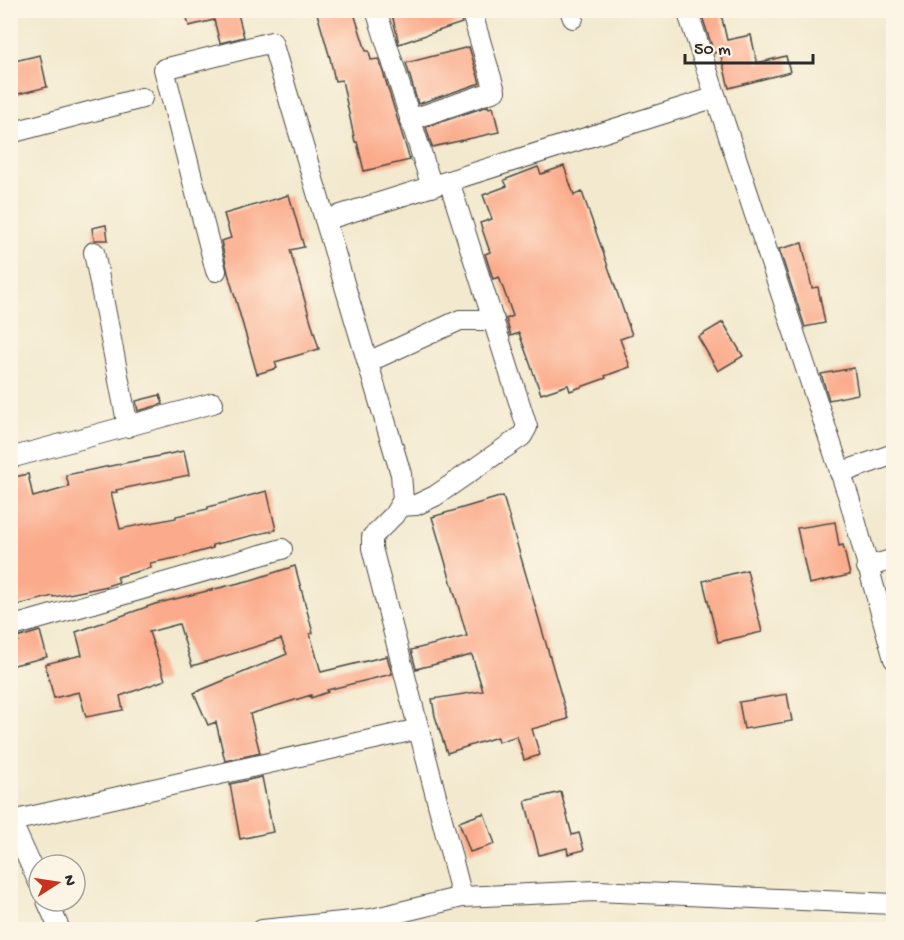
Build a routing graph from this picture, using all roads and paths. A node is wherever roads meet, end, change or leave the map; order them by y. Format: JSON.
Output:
{"nodes":[{"id":1,"x":376,"y":10,"type":"edge"},
{"id":2,"x":471,"y":10,"type":"edge"},
{"id":3,"x":687,"y":10,"type":"edge"},
{"id":4,"x":716,"y":97,"type":"junction"},
{"id":5,"x":142,"y":98,"type":"dead end"},
{"id":6,"x":410,"y":120,"type":"junction"},
{"id":7,"x":10,"y":133,"type":"edge"},
{"id":8,"x":440,"y":184,"type":"junction"},
{"id":9,"x":326,"y":220,"type":"junction"},
{"id":10,"x":94,"y":252,"type":"dead end"},
{"id":11,"x":216,"y":271,"type":"dead end"},
{"id":12,"x":494,"y":320,"type":"junction"},
{"id":13,"x":368,"y":362,"type":"junction"},
{"id":14,"x":213,"y":403,"type":"dead end"},
{"id":15,"x":128,"y":427,"type":"junction"},
{"id":16,"x":894,"y":454,"type":"edge"},
{"id":17,"x":10,"y":458,"type":"edge"},
{"id":18,"x":840,"y":472,"type":"junction"},
{"id":19,"x":400,"y":506,"type":"junction"},
{"id":20,"x":282,"y":549,"type":"dead end"},
{"id":21,"x":894,"y":559,"type":"edge"},
{"id":22,"x":867,"y":567,"type":"junction"},
{"id":23,"x":10,"y":627,"type":"edge"},
{"id":24,"x":894,"y":659,"type":"edge"},
{"id":25,"x":418,"y":729,"type":"junction"},
{"id":26,"x":11,"y":820,"type":"edge"},
{"id":27,"x":27,"y":856,"type":"edge"},
{"id":28,"x":462,"y":897,"type":"junction"},
{"id":29,"x":893,"y":907,"type":"edge"},
{"id":30,"x":52,"y":913,"type":"edge"},
{"id":31,"x":373,"y":924,"type":"edge"},
{"id":32,"x":60,"y":930,"type":"edge"},
{"id":33,"x":262,"y":930,"type":"edge"}],
"edges":[{"from":1,"to":6,"type":"street"},
{"from":2,"to":6,"type":"street"},
{"from":3,"to":4,"type":"street"},
{"from":4,"to":8,"type":"street"},
{"from":4,"to":18,"type":"street"},
{"from":5,"to":7,"type":"street"},
{"from":6,"to":8,"type":"street"},
{"from":8,"to":9,"type":"street"},
{"from":8,"to":12,"type":"street"},
{"from":9,"to":11,"type":"street"},
{"from":9,"to":13,"type":"street"},
{"from":10,"to":15,"type":"street"},
{"from":12,"to":13,"type":"street"},
{"from":12,"to":19,"type":"street"},
{"from":13,"to":19,"type":"street"},
{"from":14,"to":15,"type":"street"},
{"from":15,"to":17,"type":"street"},
{"from":16,"to":18,"type":"street"},
{"from":18,"to":22,"type":"street"},
{"from":19,"to":25,"type":"street"},
{"from":20,"to":23,"type":"street"},
{"from":21,"to":22,"type":"street"},
{"from":22,"to":24,"type":"street"},
{"from":25,"to":26,"type":"street"},
{"from":25,"to":28,"type":"street"},
{"from":26,"to":27,"type":"street"},
{"from":28,"to":29,"type":"street"},
{"from":28,"to":31,"type":"street"},
{"from":30,"to":32,"type":"street"},
{"from":31,"to":33,"type":"street"}]}
